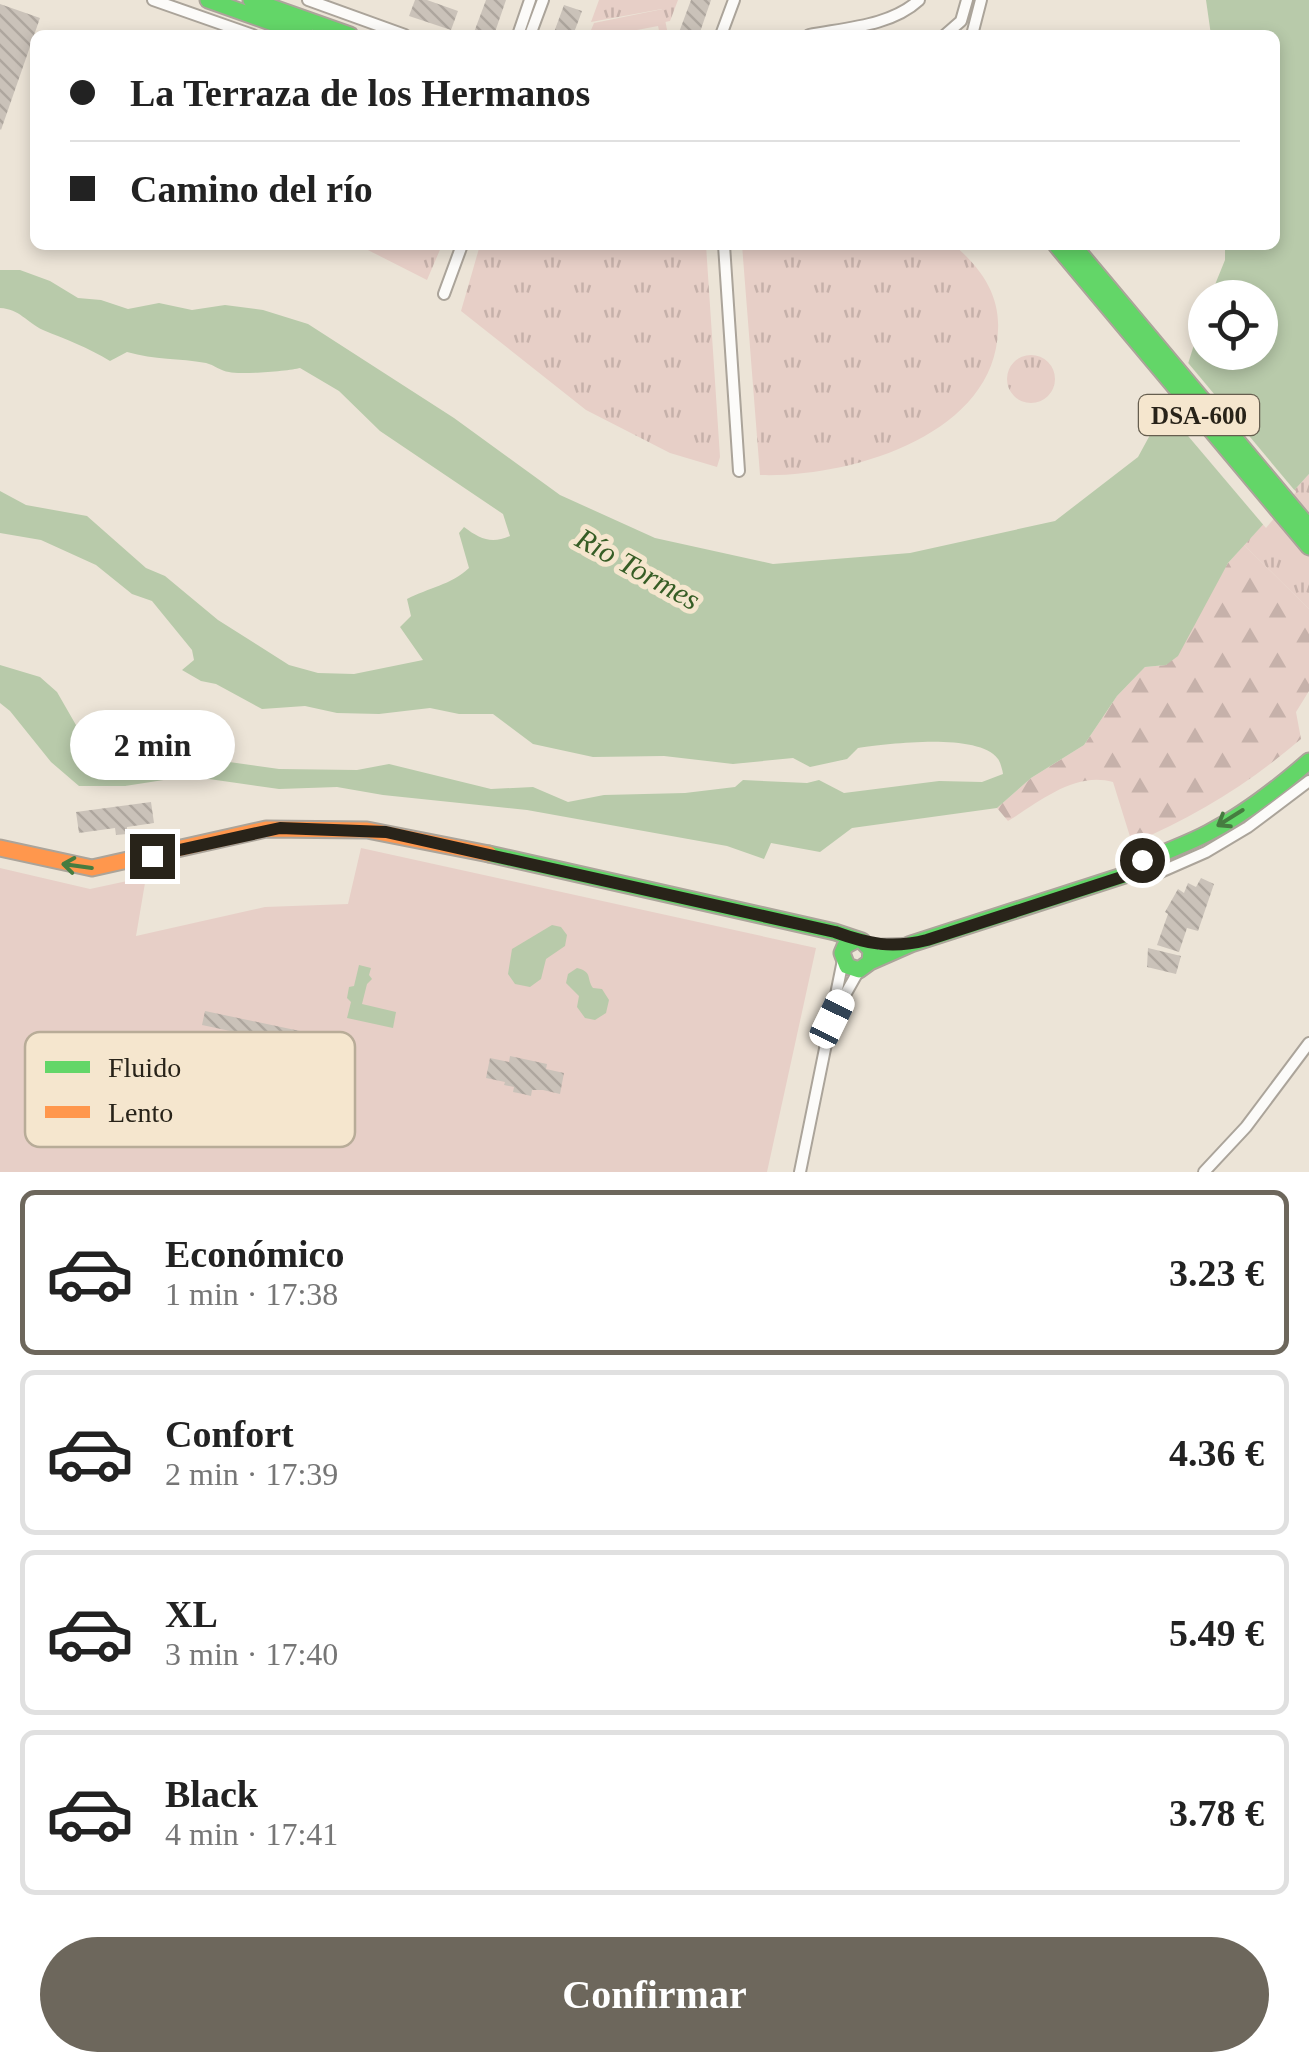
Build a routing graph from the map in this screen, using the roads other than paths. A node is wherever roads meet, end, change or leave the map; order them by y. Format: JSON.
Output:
{"nodes":[{"id":1,"x":153,"y":0,"type":"edge"},
{"id":2,"x":208,"y":0,"type":"edge"},
{"id":3,"x":250,"y":0,"type":"edge"},
{"id":4,"x":308,"y":0,"type":"edge"},
{"id":5,"x":349,"y":0,"type":"edge"},
{"id":6,"x":530,"y":0,"type":"edge"},
{"id":7,"x":542,"y":0,"type":"edge"},
{"id":8,"x":734,"y":0,"type":"edge"},
{"id":9,"x":918,"y":0,"type":"edge"},
{"id":10,"x":968,"y":0,"type":"edge"},
{"id":11,"x":981,"y":0,"type":"edge"},
{"id":12,"x":344,"y":13,"type":"junction"},
{"id":13,"x":238,"y":30,"type":"edge"},
{"id":14,"x":293,"y":30,"type":"edge"},
{"id":15,"x":336,"y":30,"type":"edge"},
{"id":16,"x":392,"y":30,"type":"edge"},
{"id":17,"x":520,"y":30,"type":"edge"},
{"id":18,"x":532,"y":30,"type":"edge"},
{"id":19,"x":723,"y":30,"type":"edge"},
{"id":20,"x":834,"y":30,"type":"edge"},
{"id":21,"x":951,"y":30,"type":"edge"},
{"id":22,"x":973,"y":30,"type":"edge"},
{"id":23,"x":460,"y":250,"type":"edge"},
{"id":24,"x":724,"y":250,"type":"edge"},
{"id":25,"x":1061,"y":250,"type":"edge"},
{"id":26,"x":1076,"y":250,"type":"edge"},
{"id":27,"x":1093,"y":279,"type":"junction"},
{"id":28,"x":444,"y":294,"type":"dead end"},
{"id":29,"x":739,"y":471,"type":"dead end"},
{"id":30,"x":1309,"y":527,"type":"edge"},
{"id":31,"x":1309,"y":547,"type":"edge"},
{"id":32,"x":1309,"y":761,"type":"edge"},
{"id":33,"x":1309,"y":781,"type":"edge"},
{"id":34,"x":0,"y":848,"type":"edge"},
{"id":35,"x":1125,"y":876,"type":"junction"},
{"id":36,"x":862,"y":942,"type":"junction"},
{"id":37,"x":910,"y":944,"type":"junction"},
{"id":38,"x":843,"y":960,"type":"junction"},
{"id":39,"x":865,"y":966,"type":"junction"},
{"id":40,"x":832,"y":1019,"type":"junction"},
{"id":41,"x":1309,"y":1044,"type":"edge"},
{"id":42,"x":800,"y":1172,"type":"edge"},
{"id":43,"x":1204,"y":1172,"type":"edge"}],
"edges":[{"from":1,"to":13,"type":"street"},
{"from":2,"to":14,"type":"street"},
{"from":3,"to":15,"type":"street"},
{"from":4,"to":12,"type":"street"},
{"from":5,"to":12,"type":"street"},
{"from":6,"to":17,"type":"street"},
{"from":7,"to":18,"type":"street"},
{"from":8,"to":19,"type":"street"},
{"from":9,"to":20,"type":"street"},
{"from":10,"to":21,"type":"street"},
{"from":11,"to":22,"type":"street"},
{"from":12,"to":16,"type":"street"},
{"from":23,"to":28,"type":"street"},
{"from":24,"to":29,"type":"street"},
{"from":25,"to":27,"type":"street","number":"DSA-600"},
{"from":26,"to":27,"type":"street","number":"DSA-600"},
{"from":27,"to":30,"type":"street","number":"DSA-600"},
{"from":27,"to":31,"type":"street","number":"DSA-600"},
{"from":32,"to":35,"type":"street","one_way":true},
{"from":33,"to":35,"type":"street"},
{"from":36,"to":34,"type":"street","one_way":true},
{"from":35,"to":37,"type":"street"},
{"from":36,"to":37,"type":"street"},
{"from":36,"to":38,"type":"street"},
{"from":36,"to":39,"type":"street"},
{"from":37,"to":39,"type":"street"},
{"from":38,"to":39,"type":"street"},
{"from":38,"to":40,"type":"street"},
{"from":39,"to":40,"type":"street"},
{"from":40,"to":42,"type":"street"},
{"from":41,"to":43,"type":"street"}]}
